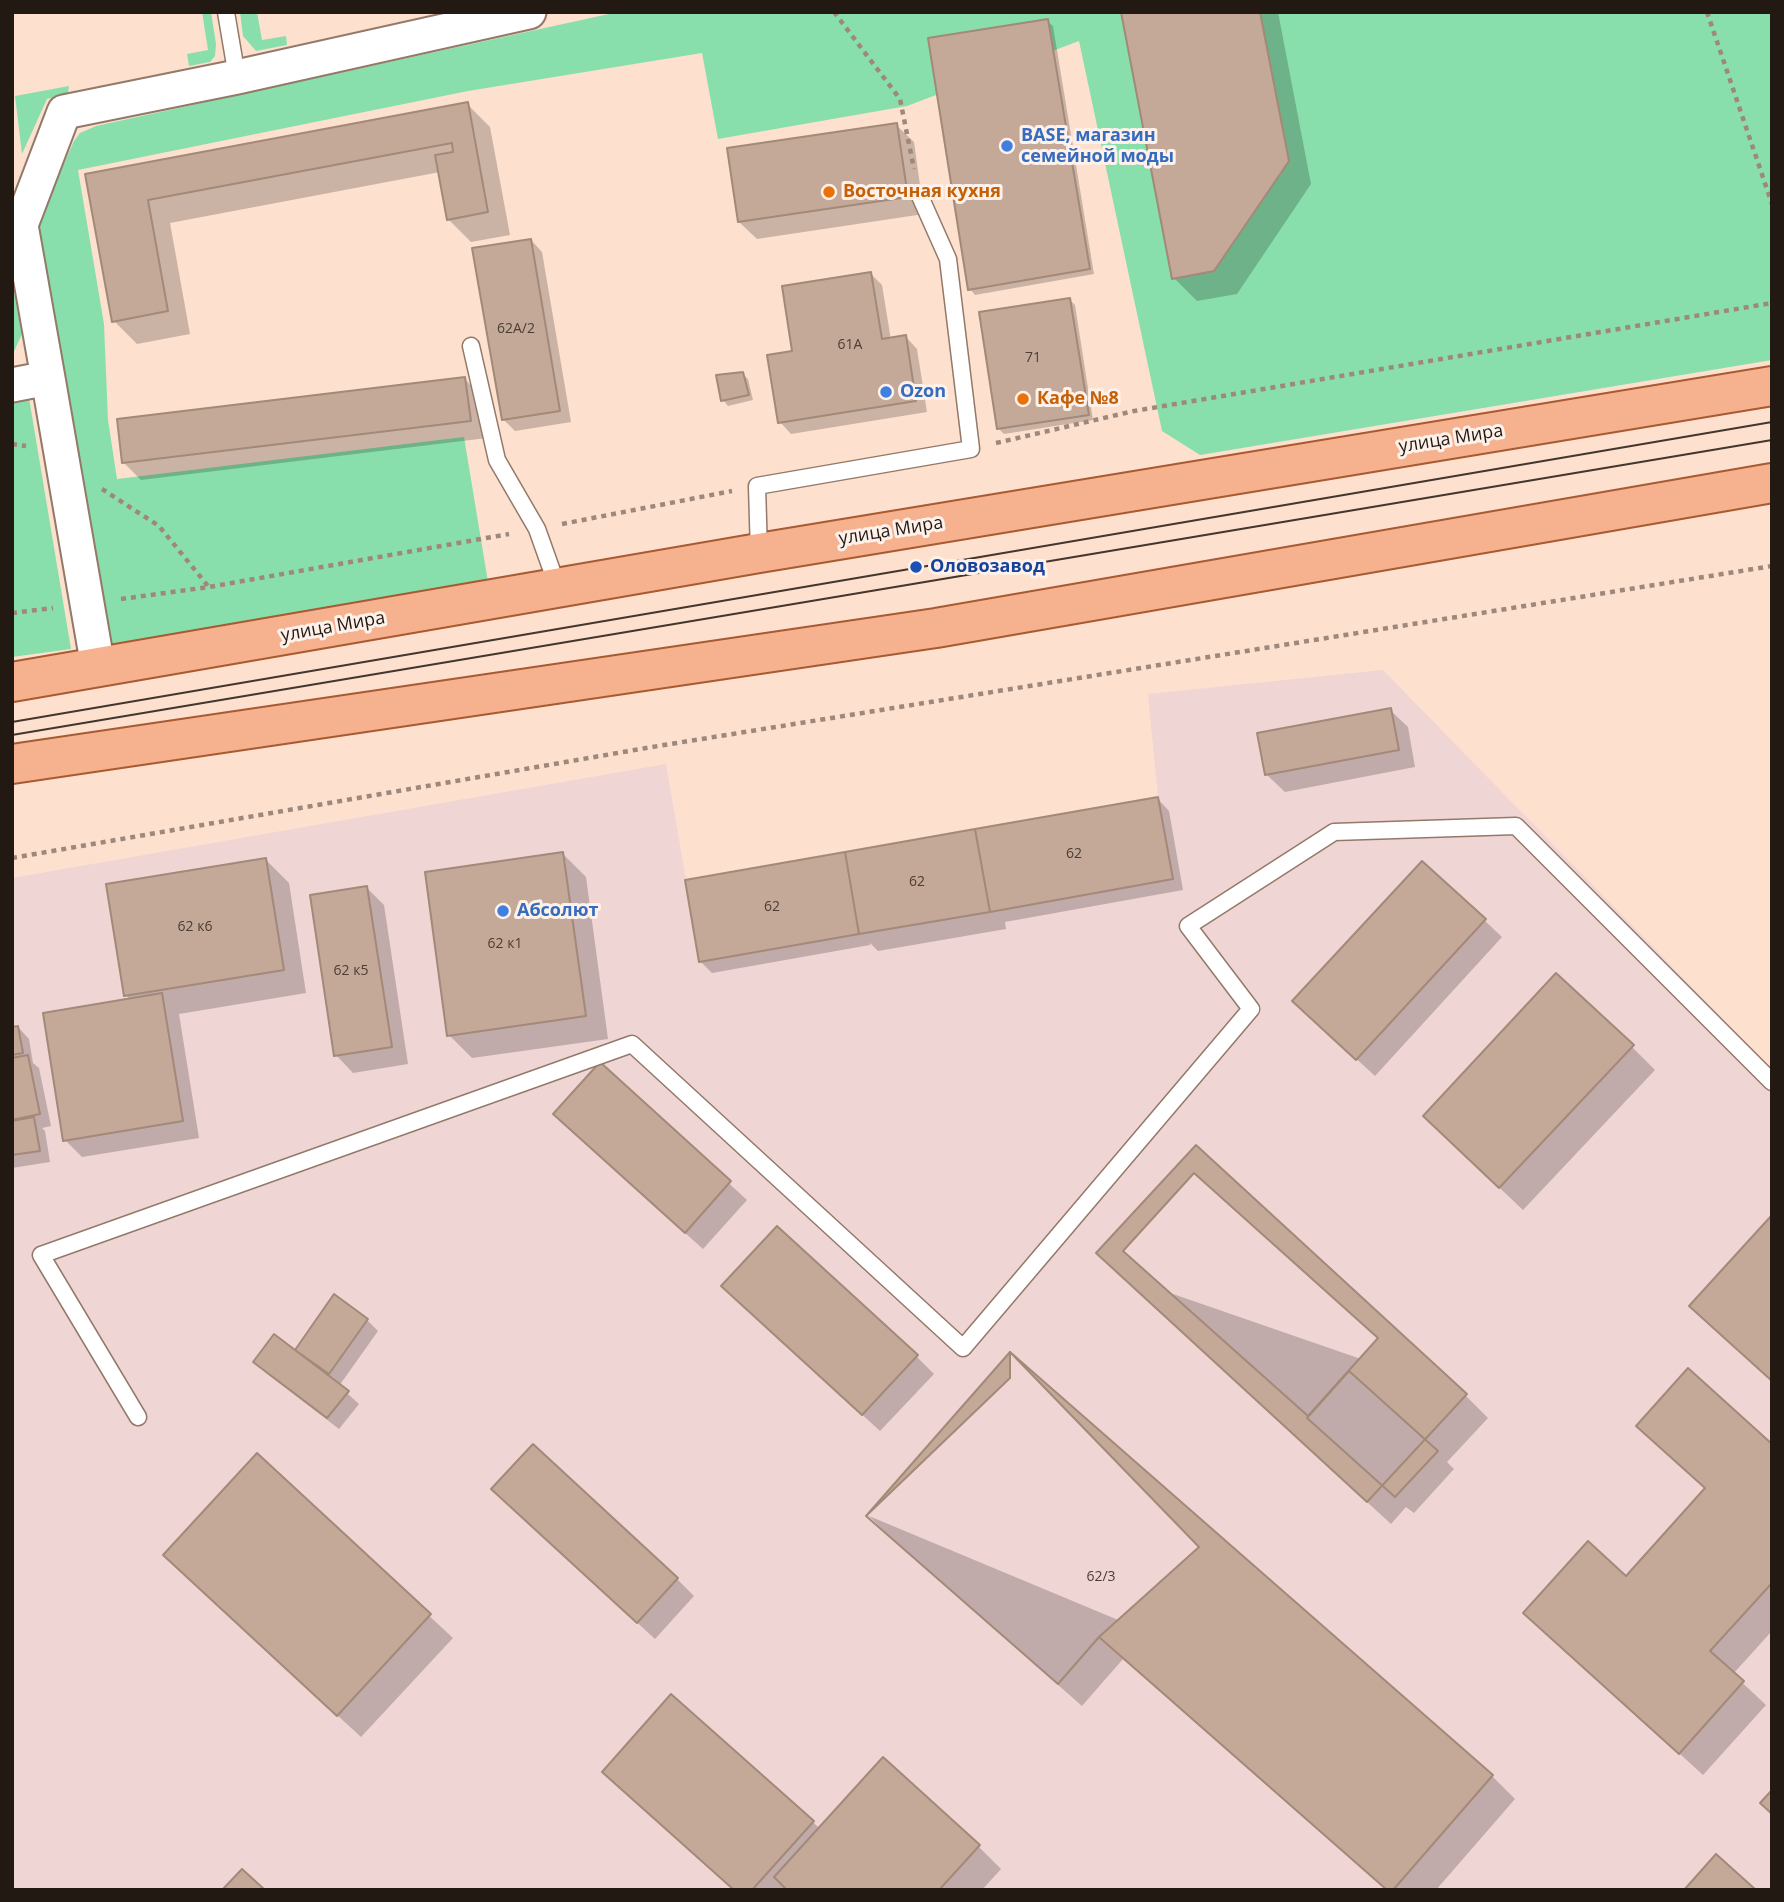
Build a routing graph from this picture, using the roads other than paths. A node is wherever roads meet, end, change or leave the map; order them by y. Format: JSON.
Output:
{"nodes":[{"id":1,"x":226,"y":12,"type":"edge"},
{"id":2,"x":529,"y":12,"type":"edge"},
{"id":3,"x":237,"y":77,"type":"junction"},
{"id":4,"x":919,"y":194,"type":"road end"},
{"id":5,"x":471,"y":346,"type":"dead end"},
{"id":6,"x":48,"y":378,"type":"junction"},
{"id":7,"x":12,"y":385,"type":"edge"},
{"id":8,"x":1772,"y":386,"type":"edge"},
{"id":9,"x":1772,"y":483,"type":"edge"},
{"id":10,"x":759,"y":553,"type":"junction"},
{"id":11,"x":558,"y":587,"type":"junction"},
{"id":12,"x":99,"y":667,"type":"junction"},
{"id":13,"x":12,"y":682,"type":"edge"},
{"id":14,"x":12,"y":764,"type":"edge"},
{"id":15,"x":1772,"y":1082,"type":"edge"},
{"id":16,"x":138,"y":1417,"type":"dead end"}],
"edges":[{"from":1,"to":3,"type":"lane"},
{"from":2,"to":3,"type":"street"},
{"from":3,"to":6,"type":"street"},
{"from":4,"to":10,"type":"lane"},
{"from":5,"to":11,"type":"lane"},
{"from":6,"to":7,"type":"street"},
{"from":6,"to":12,"type":"street"},
{"from":8,"to":10,"type":"main road","name":"улица Мира"},
{"from":9,"to":14,"type":"main road"},
{"from":10,"to":11,"type":"main road","name":"улица Мира"},
{"from":11,"to":12,"type":"main road","name":"улица Мира"},
{"from":12,"to":13,"type":"main road","name":"улица Мира"},
{"from":15,"to":16,"type":"lane"}]}
